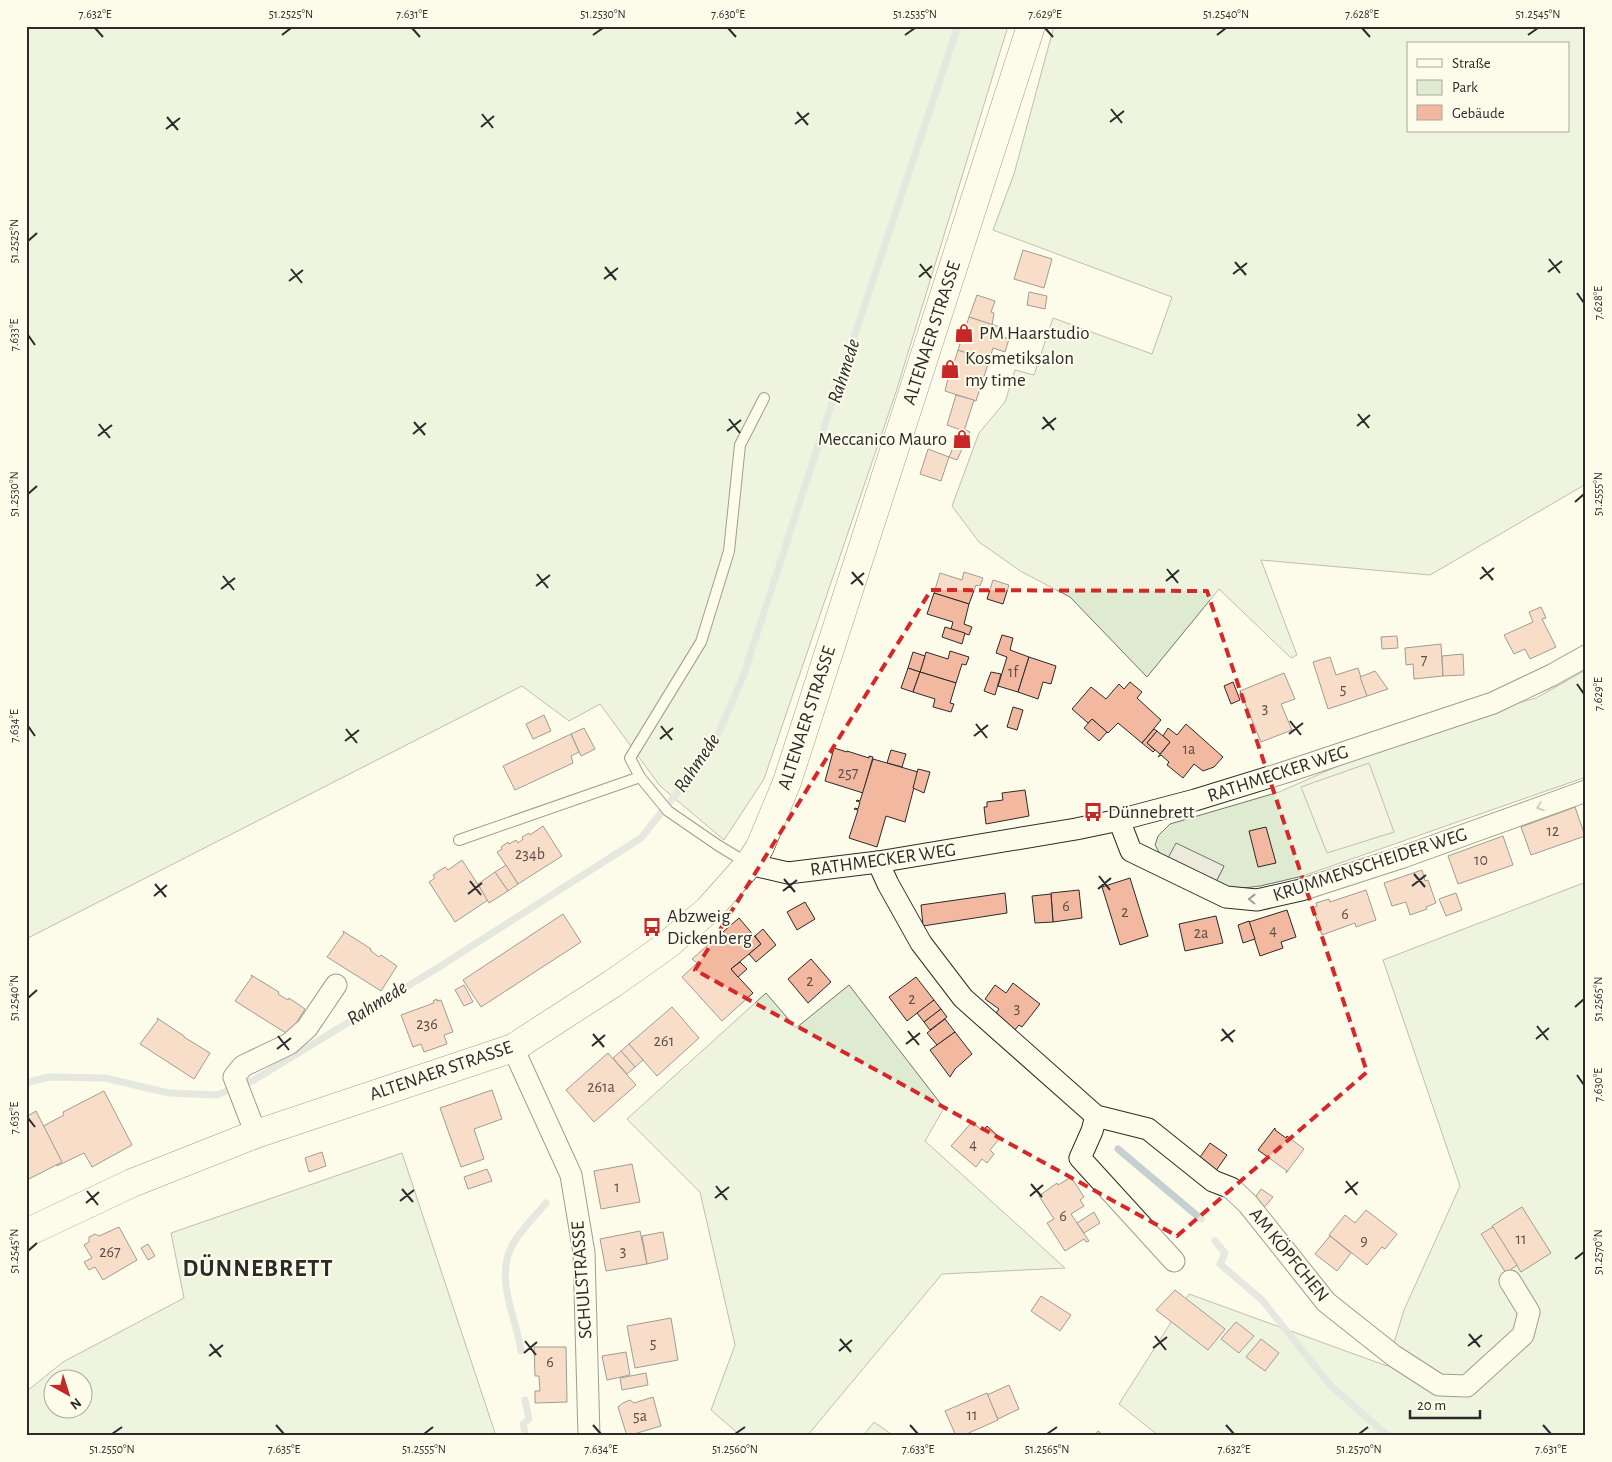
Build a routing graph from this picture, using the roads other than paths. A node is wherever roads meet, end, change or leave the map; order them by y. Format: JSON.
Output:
{"nodes":[{"id":1,"x":1031,"y":26,"type":"edge"},
{"id":2,"x":764,"y":398,"type":"dead end"},
{"id":3,"x":1586,"y":656,"type":"edge"},
{"id":4,"x":640,"y":777,"type":"junction"},
{"id":5,"x":1586,"y":791,"type":"edge"},
{"id":6,"x":1119,"y":820,"type":"junction"},
{"id":7,"x":460,"y":840,"type":"dead end"},
{"id":8,"x":878,"y":862,"type":"junction"},
{"id":9,"x":750,"y":864,"type":"junction"},
{"id":10,"x":336,"y":985,"type":"dead end"},
{"id":11,"x":513,"y":1048,"type":"junction"},
{"id":12,"x":1096,"y":1116,"type":"junction"},
{"id":13,"x":256,"y":1134,"type":"junction"},
{"id":14,"x":26,"y":1233,"type":"edge"},
{"id":15,"x":1174,"y":1261,"type":"dead end"},
{"id":16,"x":1510,"y":1281,"type":"dead end"},
{"id":17,"x":590,"y":1436,"type":"edge"}],
"edges":[{"from":1,"to":9,"type":"main road","name":"ALTENAER STRASSE"},
{"from":2,"to":4,"type":"lane"},
{"from":3,"to":6,"type":"street","name":"RATHMECKER WEG"},
{"from":4,"to":7,"type":"lane"},
{"from":4,"to":9,"type":"lane"},
{"from":5,"to":6,"type":"street","name":"KRUMMENSCHEIDER WEG","one_way":true},
{"from":6,"to":8,"type":"street","name":"RATHMECKER WEG"},
{"from":8,"to":9,"type":"street","name":"RATHMECKER WEG"},
{"from":8,"to":12,"type":"street","name":"AM KÖPFCHEN"},
{"from":9,"to":11,"type":"main road","name":"ALTENAER STRASSE"},
{"from":10,"to":13,"type":"street"},
{"from":11,"to":13,"type":"main road","name":"ALTENAER STRASSE"},
{"from":11,"to":17,"type":"street","name":"SCHULSTRASSE"},
{"from":12,"to":15,"type":"street"},
{"from":12,"to":16,"type":"street","name":"AM KÖPFCHEN"},
{"from":13,"to":14,"type":"main road","name":"ALTENAER STRASSE"}]}
